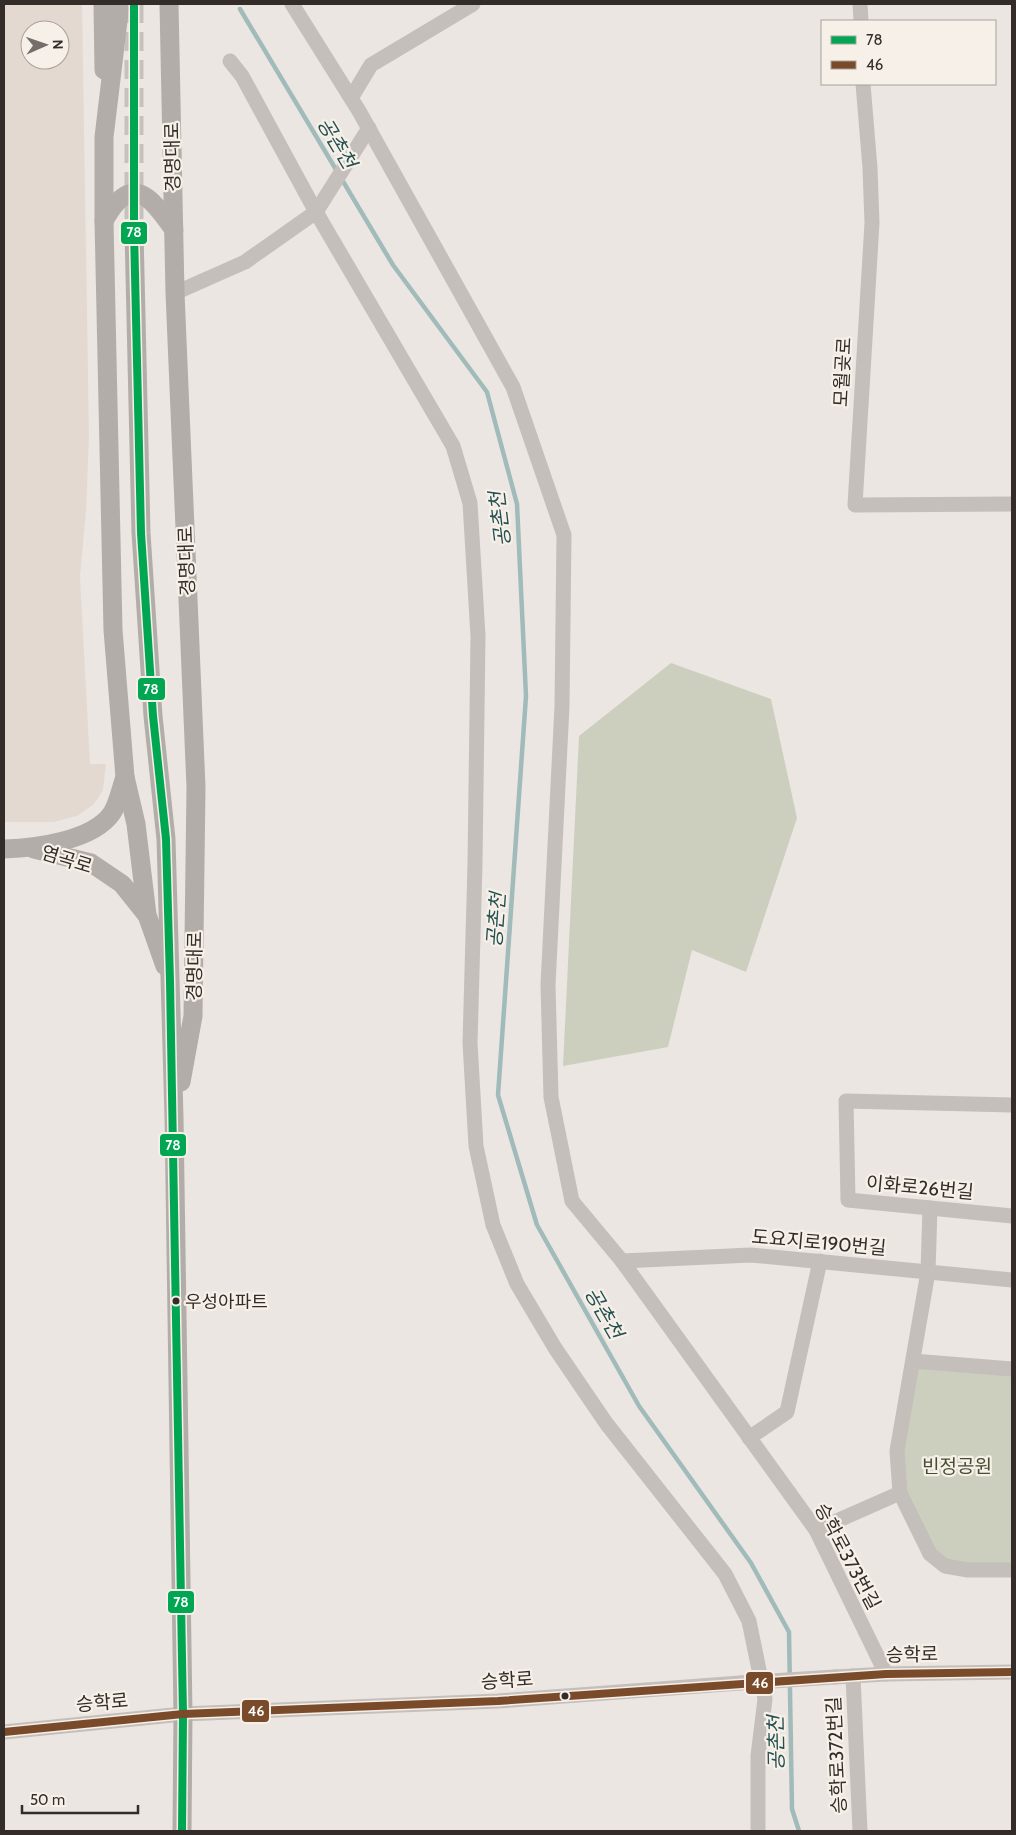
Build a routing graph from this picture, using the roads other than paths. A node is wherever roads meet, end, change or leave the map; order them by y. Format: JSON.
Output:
{"nodes":[{"id":1,"x":103,"y":4,"type":"edge"},
{"id":2,"x":120,"y":4,"type":"edge"},
{"id":3,"x":169,"y":4,"type":"edge"},
{"id":4,"x":292,"y":4,"type":"edge"},
{"id":5,"x":473,"y":4,"type":"edge"},
{"id":6,"x":860,"y":4,"type":"edge"},
{"id":7,"x":861,"y":20,"type":"edge"},
{"id":8,"x":230,"y":61,"type":"dead end"},
{"id":9,"x":863,"y":85,"type":"edge"},
{"id":10,"x":351,"y":98,"type":"junction"},
{"id":11,"x":365,"y":134,"type":"junction"},
{"id":12,"x":104,"y":136,"type":"junction"},
{"id":13,"x":318,"y":208,"type":"junction"},
{"id":14,"x":104,"y":221,"type":"junction"},
{"id":15,"x":174,"y":230,"type":"junction"},
{"id":16,"x":134,"y":231,"type":"tunnel mouth"},
{"id":17,"x":175,"y":293,"type":"junction"},
{"id":18,"x":1012,"y":504,"type":"edge"},
{"id":19,"x":125,"y":777,"type":"junction"},
{"id":20,"x":28,"y":848,"type":"junction"},
{"id":21,"x":4,"y":849,"type":"edge"},
{"id":22,"x":146,"y":915,"type":"junction"},
{"id":23,"x":170,"y":981,"type":"junction"},
{"id":24,"x":1012,"y":1105,"type":"edge"},
{"id":25,"x":174,"y":1117,"type":"junction"},
{"id":26,"x":930,"y":1208,"type":"junction"},
{"id":27,"x":1012,"y":1216,"type":"edge"},
{"id":28,"x":622,"y":1261,"type":"junction"},
{"id":29,"x":820,"y":1261,"type":"junction"},
{"id":30,"x":928,"y":1272,"type":"junction"},
{"id":31,"x":1012,"y":1280,"type":"edge"},
{"id":32,"x":913,"y":1361,"type":"junction"},
{"id":33,"x":1012,"y":1369,"type":"edge"},
{"id":34,"x":749,"y":1438,"type":"junction"},
{"id":35,"x":900,"y":1492,"type":"junction"},
{"id":36,"x":816,"y":1530,"type":"junction"},
{"id":37,"x":1012,"y":1570,"type":"edge"},
{"id":38,"x":1012,"y":1672,"type":"edge"},
{"id":39,"x":886,"y":1674,"type":"junction"},
{"id":40,"x":853,"y":1676,"type":"junction"},
{"id":41,"x":183,"y":1714,"type":"junction"},
{"id":42,"x":4,"y":1732,"type":"edge"},
{"id":43,"x":182,"y":1831,"type":"edge"},
{"id":44,"x":758,"y":1831,"type":"edge"},
{"id":45,"x":860,"y":1831,"type":"edge"}],
"edges":[{"from":1,"to":12,"type":"main road"},
{"from":2,"to":12,"type":"main road","name":"경명대로"},
{"from":3,"to":15,"type":"main road","name":"경명대로"},
{"from":4,"to":10,"type":"street","name":"승학로373번길"},
{"from":5,"to":10,"type":"street"},
{"from":6,"to":7,"type":"street"},
{"from":8,"to":13,"type":"street"},
{"from":9,"to":18,"type":"street","name":"모월곶로"},
{"from":10,"to":11,"type":"street","name":"승학로373번길"},
{"from":11,"to":13,"type":"street"},
{"from":11,"to":28,"type":"street","name":"승학로373번길"},
{"from":12,"to":14,"type":"main road","name":"경명대로"},
{"from":13,"to":17,"type":"street"},
{"from":13,"to":44,"type":"street"},
{"from":14,"to":15,"type":"main road"},
{"from":14,"to":19,"type":"main road","name":"경명대로"},
{"from":15,"to":17,"type":"main road","name":"경명대로"},
{"from":16,"to":23,"type":"main road","name":"경명대로"},
{"from":17,"to":25,"type":"main road","name":"경명대로"},
{"from":19,"to":20,"type":"main road","name":"염곡로"},
{"from":19,"to":22,"type":"main road","name":"경명대로"},
{"from":20,"to":21,"type":"main road","name":"염곡로"},
{"from":20,"to":22,"type":"main road","name":"염곡로"},
{"from":22,"to":23,"type":"main road","name":"경명대로"},
{"from":23,"to":25,"type":"main road","name":"경명대로"},
{"from":24,"to":26,"type":"street","name":"이화로26번길"},
{"from":25,"to":41,"type":"main road","name":"경명대로"},
{"from":26,"to":27,"type":"street","name":"이화로26번길"},
{"from":26,"to":30,"type":"street"},
{"from":28,"to":29,"type":"street","name":"도요지로190번길"},
{"from":28,"to":34,"type":"street","name":"승학로373번길"},
{"from":29,"to":30,"type":"street","name":"도요지로190번길"},
{"from":29,"to":34,"type":"street"},
{"from":30,"to":31,"type":"street","name":"도요지로190번길"},
{"from":30,"to":32,"type":"street"},
{"from":32,"to":33,"type":"street"},
{"from":32,"to":35,"type":"street"},
{"from":34,"to":36,"type":"street","name":"승학로373번길"},
{"from":35,"to":36,"type":"street"},
{"from":35,"to":37,"type":"street"},
{"from":36,"to":39,"type":"street","name":"승학로373번길"},
{"from":38,"to":39,"type":"street","name":"승학로"},
{"from":39,"to":40,"type":"street","name":"승학로"},
{"from":40,"to":41,"type":"street","name":"승학로","bridge":true},
{"from":40,"to":45,"type":"street","name":"승학로372번길"},
{"from":41,"to":42,"type":"street","name":"승학로"},
{"from":41,"to":43,"type":"main road","name":"경명대로"}]}
